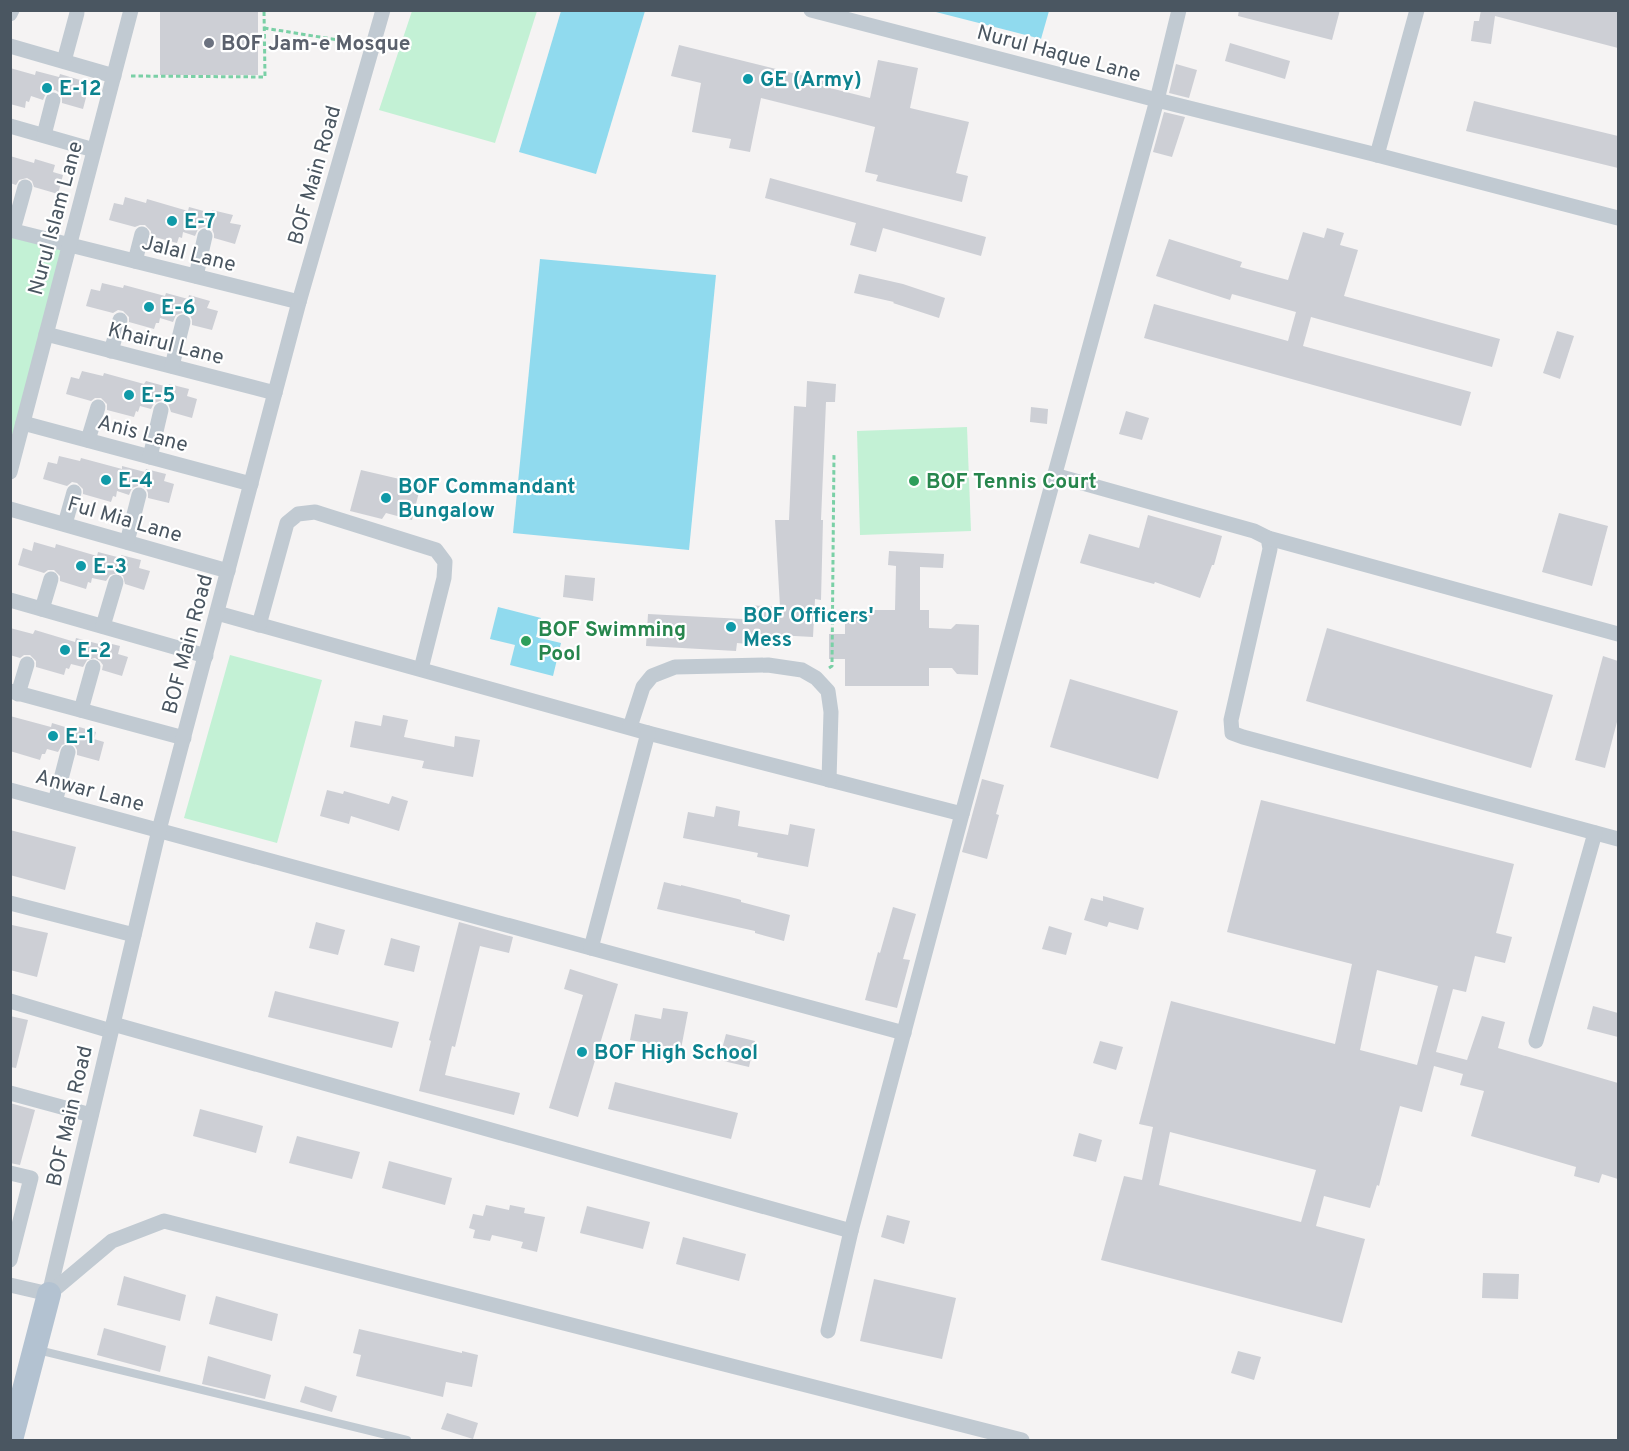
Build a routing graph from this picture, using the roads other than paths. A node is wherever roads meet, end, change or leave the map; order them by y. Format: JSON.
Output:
{"nodes":[{"id":1,"x":131,"y":10,"type":"edge"},
{"id":2,"x":383,"y":10,"type":"edge"},
{"id":3,"x":811,"y":10,"type":"edge"},
{"id":4,"x":1179,"y":10,"type":"edge"},
{"id":5,"x":1417,"y":10,"type":"edge"},
{"id":6,"x":77,"y":13,"type":"dead end"},
{"id":7,"x":832,"y":13,"type":"edge"},
{"id":8,"x":10,"y":46,"type":"edge"},
{"id":9,"x":64,"y":61,"type":"junction"},
{"id":10,"x":114,"y":76,"type":"junction"},
{"id":11,"x":53,"y":100,"type":"dead end"},
{"id":12,"x":1157,"y":100,"type":"junction"},
{"id":13,"x":10,"y":126,"type":"edge"},
{"id":14,"x":44,"y":135,"type":"junction"},
{"id":15,"x":94,"y":150,"type":"junction"},
{"id":16,"x":1377,"y":155,"type":"junction"},
{"id":17,"x":25,"y":187,"type":"dead end"},
{"id":18,"x":1618,"y":218,"type":"edge"},
{"id":19,"x":12,"y":230,"type":"edge"},
{"id":20,"x":142,"y":234,"type":"dead end"},
{"id":21,"x":205,"y":236,"type":"dead end"},
{"id":22,"x":70,"y":245,"type":"junction"},
{"id":23,"x":135,"y":261,"type":"junction"},
{"id":24,"x":196,"y":276,"type":"junction"},
{"id":25,"x":299,"y":302,"type":"junction"},
{"id":26,"x":120,"y":320,"type":"dead end"},
{"id":27,"x":183,"y":322,"type":"dead end"},
{"id":28,"x":46,"y":334,"type":"junction"},
{"id":29,"x":111,"y":351,"type":"junction"},
{"id":30,"x":172,"y":366,"type":"junction"},
{"id":31,"x":275,"y":393,"type":"junction"},
{"id":32,"x":98,"y":407,"type":"dead end"},
{"id":33,"x":161,"y":410,"type":"dead end"},
{"id":34,"x":23,"y":423,"type":"junction"},
{"id":35,"x":88,"y":440,"type":"junction"},
{"id":36,"x":150,"y":457,"type":"junction"},
{"id":37,"x":10,"y":472,"type":"edge"},
{"id":38,"x":1054,"y":475,"type":"junction"},
{"id":39,"x":251,"y":484,"type":"junction"},
{"id":40,"x":74,"y":492,"type":"dead end"},
{"id":41,"x":139,"y":495,"type":"dead end"},
{"id":42,"x":10,"y":509,"type":"edge"},
{"id":43,"x":65,"y":524,"type":"junction"},
{"id":44,"x":1268,"y":537,"type":"junction"},
{"id":45,"x":127,"y":542,"type":"junction"},
{"id":46,"x":228,"y":571,"type":"junction"},
{"id":47,"x":51,"y":579,"type":"dead end"},
{"id":48,"x":116,"y":582,"type":"dead end"},
{"id":49,"x":10,"y":600,"type":"edge"},
{"id":50,"x":42,"y":609,"type":"junction"},
{"id":51,"x":217,"y":613,"type":"junction"},
{"id":52,"x":259,"y":625,"type":"junction"},
{"id":53,"x":103,"y":626,"type":"junction"},
{"id":54,"x":1618,"y":634,"type":"edge"},
{"id":55,"x":206,"y":656,"type":"junction"},
{"id":56,"x":27,"y":664,"type":"dead end"},
{"id":57,"x":93,"y":667,"type":"dead end"},
{"id":58,"x":421,"y":669,"type":"junction"},
{"id":59,"x":14,"y":693,"type":"edge"},
{"id":60,"x":81,"y":711,"type":"junction"},
{"id":61,"x":630,"y":727,"type":"junction"},
{"id":62,"x":648,"y":732,"type":"junction"},
{"id":63,"x":184,"y":738,"type":"junction"},
{"id":64,"x":68,"y":752,"type":"dead end"},
{"id":65,"x":829,"y":780,"type":"junction"},
{"id":66,"x":10,"y":790,"type":"edge"},
{"id":67,"x":55,"y":802,"type":"junction"},
{"id":68,"x":962,"y":814,"type":"junction"},
{"id":69,"x":159,"y":830,"type":"junction"},
{"id":70,"x":1595,"y":833,"type":"junction"},
{"id":71,"x":1618,"y":839,"type":"edge"},
{"id":72,"x":10,"y":903,"type":"edge"},
{"id":73,"x":134,"y":935,"type":"junction"},
{"id":74,"x":591,"y":948,"type":"junction"},
{"id":75,"x":10,"y":1001,"type":"edge"},
{"id":76,"x":112,"y":1028,"type":"junction"},
{"id":77,"x":904,"y":1033,"type":"junction"},
{"id":78,"x":1536,"y":1041,"type":"dead end"},
{"id":79,"x":10,"y":1093,"type":"edge"},
{"id":80,"x":91,"y":1115,"type":"junction"},
{"id":81,"x":10,"y":1173,"type":"edge"},
{"id":82,"x":851,"y":1231,"type":"junction"},
{"id":83,"x":10,"y":1260,"type":"edge"},
{"id":84,"x":10,"y":1285,"type":"edge"},
{"id":85,"x":49,"y":1294,"type":"junction"},
{"id":86,"x":828,"y":1330,"type":"dead end"},
{"id":87,"x":35,"y":1349,"type":"junction"},
{"id":88,"x":11,"y":1440,"type":"edge"},
{"id":89,"x":407,"y":1440,"type":"edge"},
{"id":90,"x":1022,"y":1440,"type":"edge"}],
"edges":[{"from":1,"to":10,"type":"street","name":"Nurul Islam Lane"},
{"from":2,"to":25,"type":"street","name":"BOF Main Road"},
{"from":3,"to":7,"type":"street","name":"Nurul Haque Lane"},
{"from":4,"to":12,"type":"street"},
{"from":5,"to":16,"type":"street"},
{"from":6,"to":9,"type":"street"},
{"from":7,"to":12,"type":"street","name":"Nurul Haque Lane"},
{"from":8,"to":9,"type":"street"},
{"from":9,"to":10,"type":"street"},
{"from":10,"to":15,"type":"street","name":"Nurul Islam Lane"},
{"from":11,"to":14,"type":"street"},
{"from":12,"to":16,"type":"street","name":"Nurul Haque Lane"},
{"from":12,"to":38,"type":"street"},
{"from":13,"to":14,"type":"street"},
{"from":14,"to":15,"type":"street"},
{"from":15,"to":22,"type":"street","name":"Nurul Islam Lane"},
{"from":16,"to":18,"type":"street","name":"Nurul Haque Lane"},
{"from":17,"to":19,"type":"street"},
{"from":19,"to":22,"type":"street","name":"Jalal Lane"},
{"from":20,"to":23,"type":"street"},
{"from":21,"to":24,"type":"street"},
{"from":22,"to":23,"type":"street","name":"Jalal Lane"},
{"from":22,"to":28,"type":"street","name":"Nurul Islam Lane"},
{"from":23,"to":24,"type":"street","name":"Jalal Lane"},
{"from":24,"to":25,"type":"street","name":"Jalal Lane"},
{"from":25,"to":31,"type":"street","name":"BOF Main Road"},
{"from":26,"to":29,"type":"street"},
{"from":27,"to":30,"type":"street"},
{"from":28,"to":29,"type":"street","name":"Khairul Lane"},
{"from":28,"to":34,"type":"street","name":"Nurul Islam Lane"},
{"from":29,"to":30,"type":"street","name":"Khairul Lane"},
{"from":30,"to":31,"type":"street","name":"Khairul Lane"},
{"from":31,"to":39,"type":"street","name":"BOF Main Road"},
{"from":32,"to":35,"type":"street"},
{"from":33,"to":36,"type":"street"},
{"from":34,"to":35,"type":"street","name":"Anis Lane"},
{"from":34,"to":37,"type":"street","name":"Nurul Islam Lane"},
{"from":35,"to":36,"type":"street","name":"Anis Lane"},
{"from":36,"to":39,"type":"street","name":"Anis Lane"},
{"from":38,"to":44,"type":"street"},
{"from":38,"to":68,"type":"street"},
{"from":39,"to":46,"type":"street","name":"BOF Main Road"},
{"from":40,"to":43,"type":"street"},
{"from":41,"to":45,"type":"street"},
{"from":42,"to":43,"type":"street","name":"Ful Mia Lane"},
{"from":43,"to":45,"type":"street","name":"Ful Mia Lane"},
{"from":44,"to":54,"type":"street"},
{"from":44,"to":70,"type":"street"},
{"from":45,"to":46,"type":"street","name":"Ful Mia Lane"},
{"from":46,"to":51,"type":"street","name":"BOF Main Road"},
{"from":47,"to":50,"type":"street"},
{"from":48,"to":53,"type":"street"},
{"from":49,"to":50,"type":"street"},
{"from":50,"to":53,"type":"street"},
{"from":51,"to":52,"type":"street"},
{"from":51,"to":55,"type":"street","name":"BOF Main Road"},
{"from":52,"to":58,"type":"street"},
{"from":52,"to":58,"type":"street"},
{"from":53,"to":55,"type":"street"},
{"from":55,"to":63,"type":"street","name":"BOF Main Road"},
{"from":56,"to":59,"type":"street"},
{"from":57,"to":60,"type":"street"},
{"from":58,"to":61,"type":"street"},
{"from":59,"to":60,"type":"street"},
{"from":60,"to":63,"type":"street"},
{"from":61,"to":62,"type":"street"},
{"from":61,"to":65,"type":"street"},
{"from":62,"to":65,"type":"street"},
{"from":62,"to":74,"type":"street"},
{"from":63,"to":69,"type":"street","name":"BOF Main Road"},
{"from":64,"to":67,"type":"street"},
{"from":65,"to":68,"type":"street"},
{"from":66,"to":67,"type":"street","name":"Anwar Lane"},
{"from":67,"to":69,"type":"street","name":"Anwar Lane"},
{"from":68,"to":77,"type":"street"},
{"from":69,"to":73,"type":"street","name":"BOF Main Road"},
{"from":69,"to":74,"type":"street","name":"Anwar Lane"},
{"from":70,"to":71,"type":"street"},
{"from":70,"to":78,"type":"street"},
{"from":72,"to":73,"type":"street"},
{"from":73,"to":76,"type":"street","name":"BOF Main Road"},
{"from":74,"to":77,"type":"street","name":"Anwar Lane"},
{"from":75,"to":76,"type":"street"},
{"from":76,"to":80,"type":"street","name":"BOF Main Road"},
{"from":76,"to":82,"type":"street"},
{"from":77,"to":82,"type":"street"},
{"from":79,"to":80,"type":"street"},
{"from":80,"to":85,"type":"street","name":"BOF Main Road"},
{"from":81,"to":83,"type":"street"},
{"from":82,"to":86,"type":"street"},
{"from":84,"to":85,"type":"street"},
{"from":85,"to":87,"type":"main road"},
{"from":85,"to":90,"type":"street"},
{"from":87,"to":88,"type":"main road"},
{"from":87,"to":89,"type":"lane"}]}
